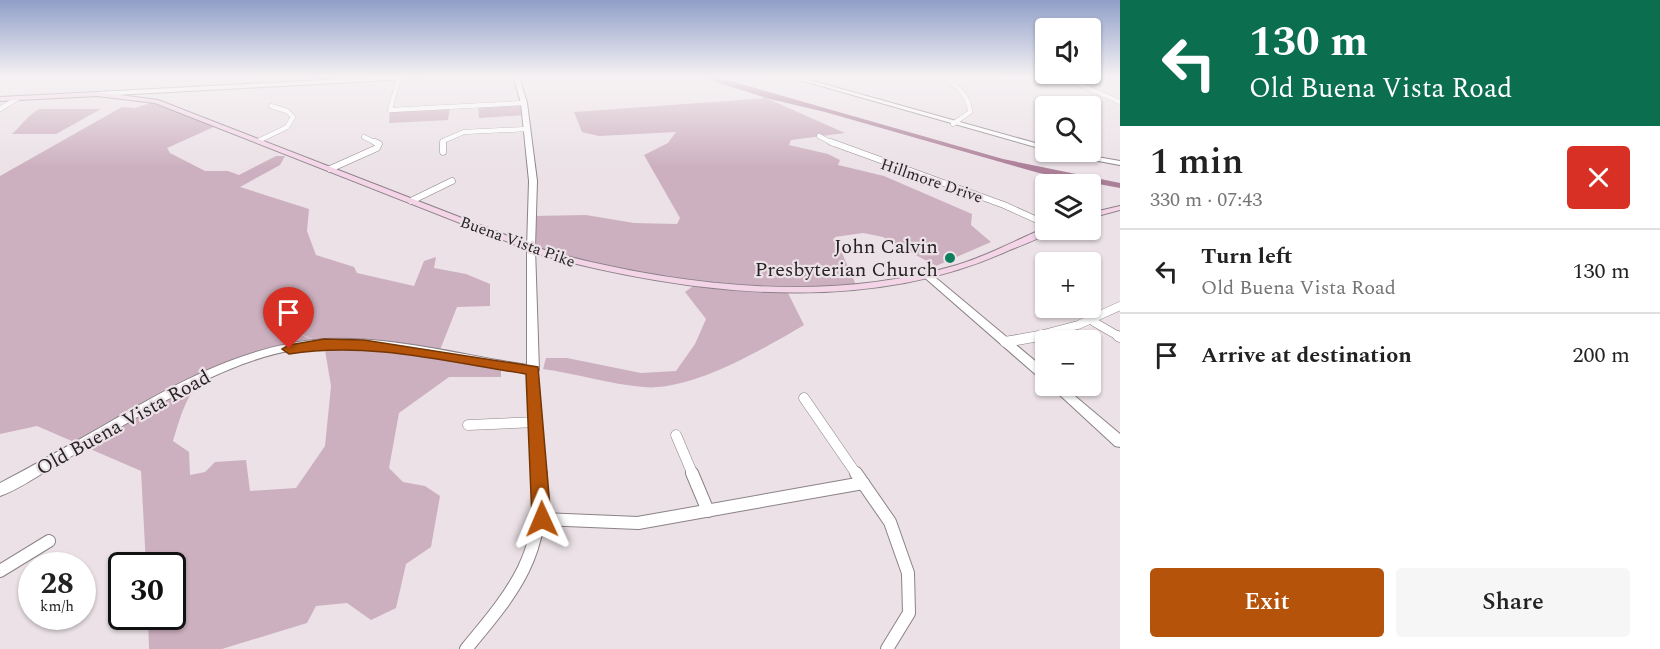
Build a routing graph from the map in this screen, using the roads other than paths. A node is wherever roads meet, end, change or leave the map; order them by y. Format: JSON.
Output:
{"nodes":[{"id":1,"x":169,"y":106,"type":"edge"},
{"id":2,"x":271,"y":106,"type":"dead end"},
{"id":3,"x":391,"y":106,"type":"edge"},
{"id":4,"x":461,"y":106,"type":"edge"},
{"id":5,"x":525,"y":106,"type":"edge"},
{"id":6,"x":891,"y":106,"type":"edge"},
{"id":7,"x":970,"y":106,"type":"edge"},
{"id":8,"x":952,"y":124,"type":"junction"},
{"id":9,"x":528,"y":129,"type":"junction"},
{"id":10,"x":819,"y":136,"type":"dead end"},
{"id":11,"x":364,"y":137,"type":"dead end"},
{"id":12,"x":258,"y":141,"type":"junction"},
{"id":13,"x":1035,"y":145,"type":"edge"},
{"id":14,"x":443,"y":152,"type":"dead end"},
{"id":15,"x":1101,"y":160,"type":"edge"},
{"id":16,"x":1120,"y":163,"type":"edge"},
{"id":17,"x":330,"y":169,"type":"junction"},
{"id":18,"x":452,"y":180,"type":"dead end"},
{"id":19,"x":411,"y":201,"type":"junction"},
{"id":20,"x":1120,"y":208,"type":"edge"},
{"id":21,"x":1101,"y":213,"type":"edge"},
{"id":22,"x":1035,"y":219,"type":"edge"},
{"id":23,"x":1035,"y":235,"type":"edge"},
{"id":24,"x":531,"y":248,"type":"junction"},
{"id":25,"x":927,"y":275,"type":"junction"},
{"id":26,"x":1120,"y":306,"type":"edge"},
{"id":27,"x":1094,"y":322,"type":"junction"},
{"id":28,"x":1120,"y":337,"type":"edge"},
{"id":29,"x":1005,"y":342,"type":"junction"},
{"id":30,"x":1035,"y":368,"type":"edge"},
{"id":31,"x":533,"y":370,"type":"junction"},
{"id":32,"x":1067,"y":396,"type":"edge"},
{"id":33,"x":804,"y":398,"type":"dead end"},
{"id":34,"x":537,"y":422,"type":"junction"},
{"id":35,"x":468,"y":425,"type":"dead end"},
{"id":36,"x":676,"y":435,"type":"dead end"},
{"id":37,"x":1120,"y":442,"type":"edge"},
{"id":38,"x":863,"y":483,"type":"junction"},
{"id":39,"x":0,"y":490,"type":"edge"},
{"id":40,"x":708,"y":511,"type":"junction"},
{"id":41,"x":542,"y":519,"type":"junction"},
{"id":42,"x":49,"y":541,"type":"dead end"},
{"id":43,"x":0,"y":571,"type":"edge"},
{"id":44,"x":466,"y":649,"type":"edge"},
{"id":45,"x":887,"y":649,"type":"edge"}],
"edges":[{"from":1,"to":12,"type":"main road","name":"Buena Vista Pike"},
{"from":2,"to":12,"type":"street"},
{"from":3,"to":4,"type":"street"},
{"from":5,"to":9,"type":"street"},
{"from":6,"to":8,"type":"street"},
{"from":7,"to":8,"type":"street"},
{"from":8,"to":13,"type":"street"},
{"from":9,"to":14,"type":"street"},
{"from":9,"to":24,"type":"street"},
{"from":10,"to":22,"type":"street","name":"Hillmore Drive"},
{"from":11,"to":17,"type":"street"},
{"from":12,"to":17,"type":"main road","name":"Buena Vista Pike"},
{"from":15,"to":16,"type":"street"},
{"from":17,"to":19,"type":"main road","name":"Buena Vista Pike"},
{"from":18,"to":19,"type":"street"},
{"from":19,"to":24,"type":"main road","name":"Buena Vista Pike"},
{"from":20,"to":21,"type":"main road"},
{"from":23,"to":25,"type":"main road","name":"Buena Vista Pike"},
{"from":24,"to":25,"type":"main road","name":"Buena Vista Pike"},
{"from":24,"to":31,"type":"street"},
{"from":25,"to":29,"type":"street"},
{"from":26,"to":27,"type":"street"},
{"from":27,"to":28,"type":"street"},
{"from":27,"to":29,"type":"street"},
{"from":29,"to":30,"type":"street"},
{"from":31,"to":34,"type":"street"},
{"from":31,"to":39,"type":"street","name":"Old Buena Vista Road"},
{"from":32,"to":37,"type":"street"},
{"from":33,"to":38,"type":"street"},
{"from":34,"to":35,"type":"street"},
{"from":34,"to":41,"type":"street"},
{"from":36,"to":40,"type":"street"},
{"from":38,"to":40,"type":"street"},
{"from":38,"to":45,"type":"street"},
{"from":40,"to":41,"type":"street"},
{"from":41,"to":44,"type":"street"},
{"from":42,"to":43,"type":"street"}]}
